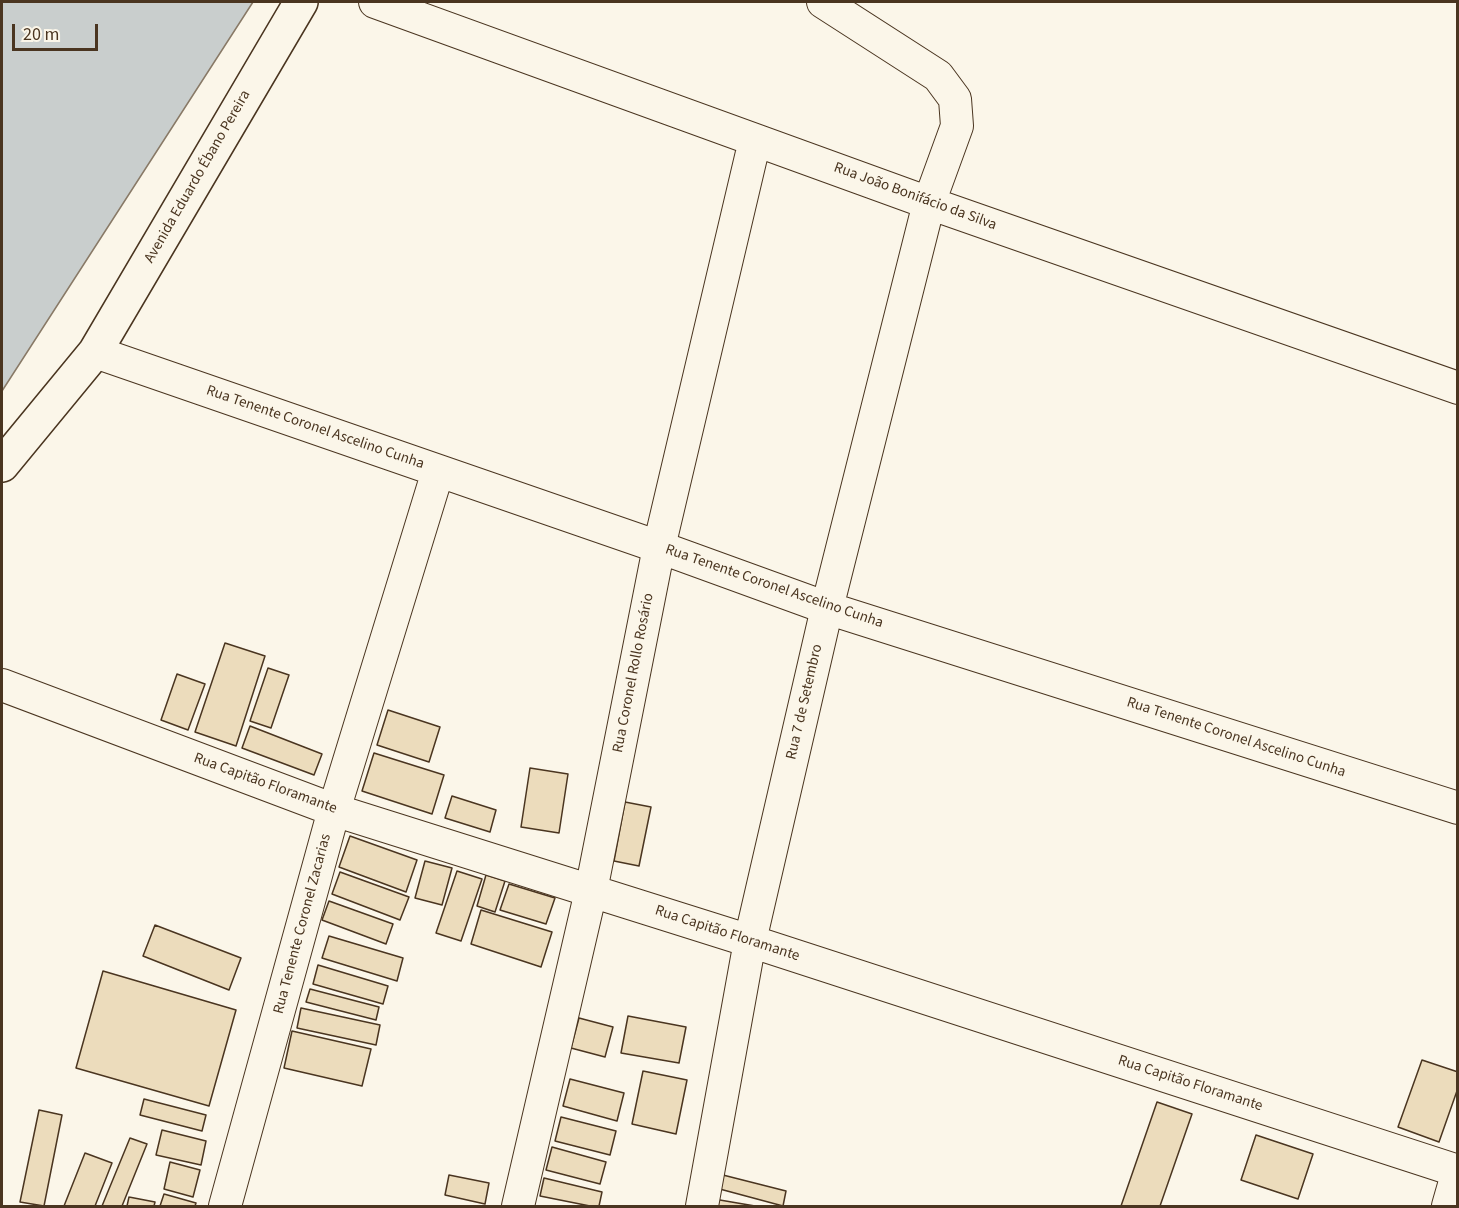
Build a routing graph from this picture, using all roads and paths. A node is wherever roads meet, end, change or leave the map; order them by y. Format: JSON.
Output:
{"nodes":[{"id":1,"x":302,"y":2,"type":"edge"},
{"id":2,"x":375,"y":2,"type":"edge"},
{"id":3,"x":823,"y":2,"type":"edge"},
{"id":4,"x":755,"y":140,"type":"junction"},
{"id":5,"x":929,"y":203,"type":"junction"},
{"id":6,"x":95,"y":352,"type":"junction"},
{"id":7,"x":1458,"y":388,"type":"edge"},
{"id":8,"x":2,"y":465,"type":"edge"},
{"id":9,"x":438,"y":471,"type":"junction"},
{"id":10,"x":659,"y":547,"type":"junction"},
{"id":11,"x":827,"y":608,"type":"junction"},
{"id":12,"x":2,"y":685,"type":"edge"},
{"id":13,"x":1458,"y":808,"type":"edge"},
{"id":14,"x":334,"y":810,"type":"junction"},
{"id":15,"x":591,"y":891,"type":"junction"},
{"id":16,"x":750,"y":941,"type":"junction"},
{"id":17,"x":1458,"y":1171,"type":"edge"},
{"id":18,"x":225,"y":1206,"type":"edge"},
{"id":19,"x":518,"y":1206,"type":"edge"},
{"id":20,"x":702,"y":1206,"type":"edge"},
{"id":21,"x":1448,"y":1206,"type":"edge"}],
"edges":[{"from":1,"to":6,"type":"main road","name":"Avenida Eduardo Ébano Pereira"},
{"from":2,"to":4,"type":"street","name":"Rua João Bonifácio da Silva"},
{"from":3,"to":5,"type":"street","name":"Rua 7 de Setembro"},
{"from":4,"to":5,"type":"street","name":"Rua João Bonifácio da Silva"},
{"from":4,"to":10,"type":"street","name":"Rua Coronel Rollo Rosário"},
{"from":5,"to":7,"type":"street","name":"Rua João Bonifácio da Silva"},
{"from":5,"to":11,"type":"street","name":"Rua 7 de Setembro"},
{"from":6,"to":8,"type":"main road","name":"Avenida Eduardo Ébano Pereira"},
{"from":6,"to":9,"type":"street","name":"Rua Tenente Coronel Ascelino Cunha"},
{"from":9,"to":10,"type":"street","name":"Rua Tenente Coronel Ascelino Cunha"},
{"from":9,"to":14,"type":"street","name":"Rua Tenente Coronel Zacarias"},
{"from":10,"to":11,"type":"street","name":"Rua Tenente Coronel Ascelino Cunha"},
{"from":10,"to":15,"type":"street","name":"Rua Coronel Rollo Rosário"},
{"from":11,"to":13,"type":"street","name":"Rua Tenente Coronel Ascelino Cunha"},
{"from":11,"to":16,"type":"street","name":"Rua 7 de Setembro"},
{"from":12,"to":14,"type":"street","name":"Rua Capitão Floramante"},
{"from":14,"to":15,"type":"street","name":"Rua Capitão Floramante"},
{"from":14,"to":18,"type":"street","name":"Rua Tenente Coronel Zacarias"},
{"from":15,"to":16,"type":"street","name":"Rua Capitão Floramante"},
{"from":15,"to":19,"type":"street","name":"Rua Coronel Rollo Rosário"},
{"from":16,"to":17,"type":"street","name":"Rua Capitão Floramante"},
{"from":16,"to":20,"type":"street","name":"Rua 7 de Setembro"},
{"from":17,"to":21,"type":"street"}]}
